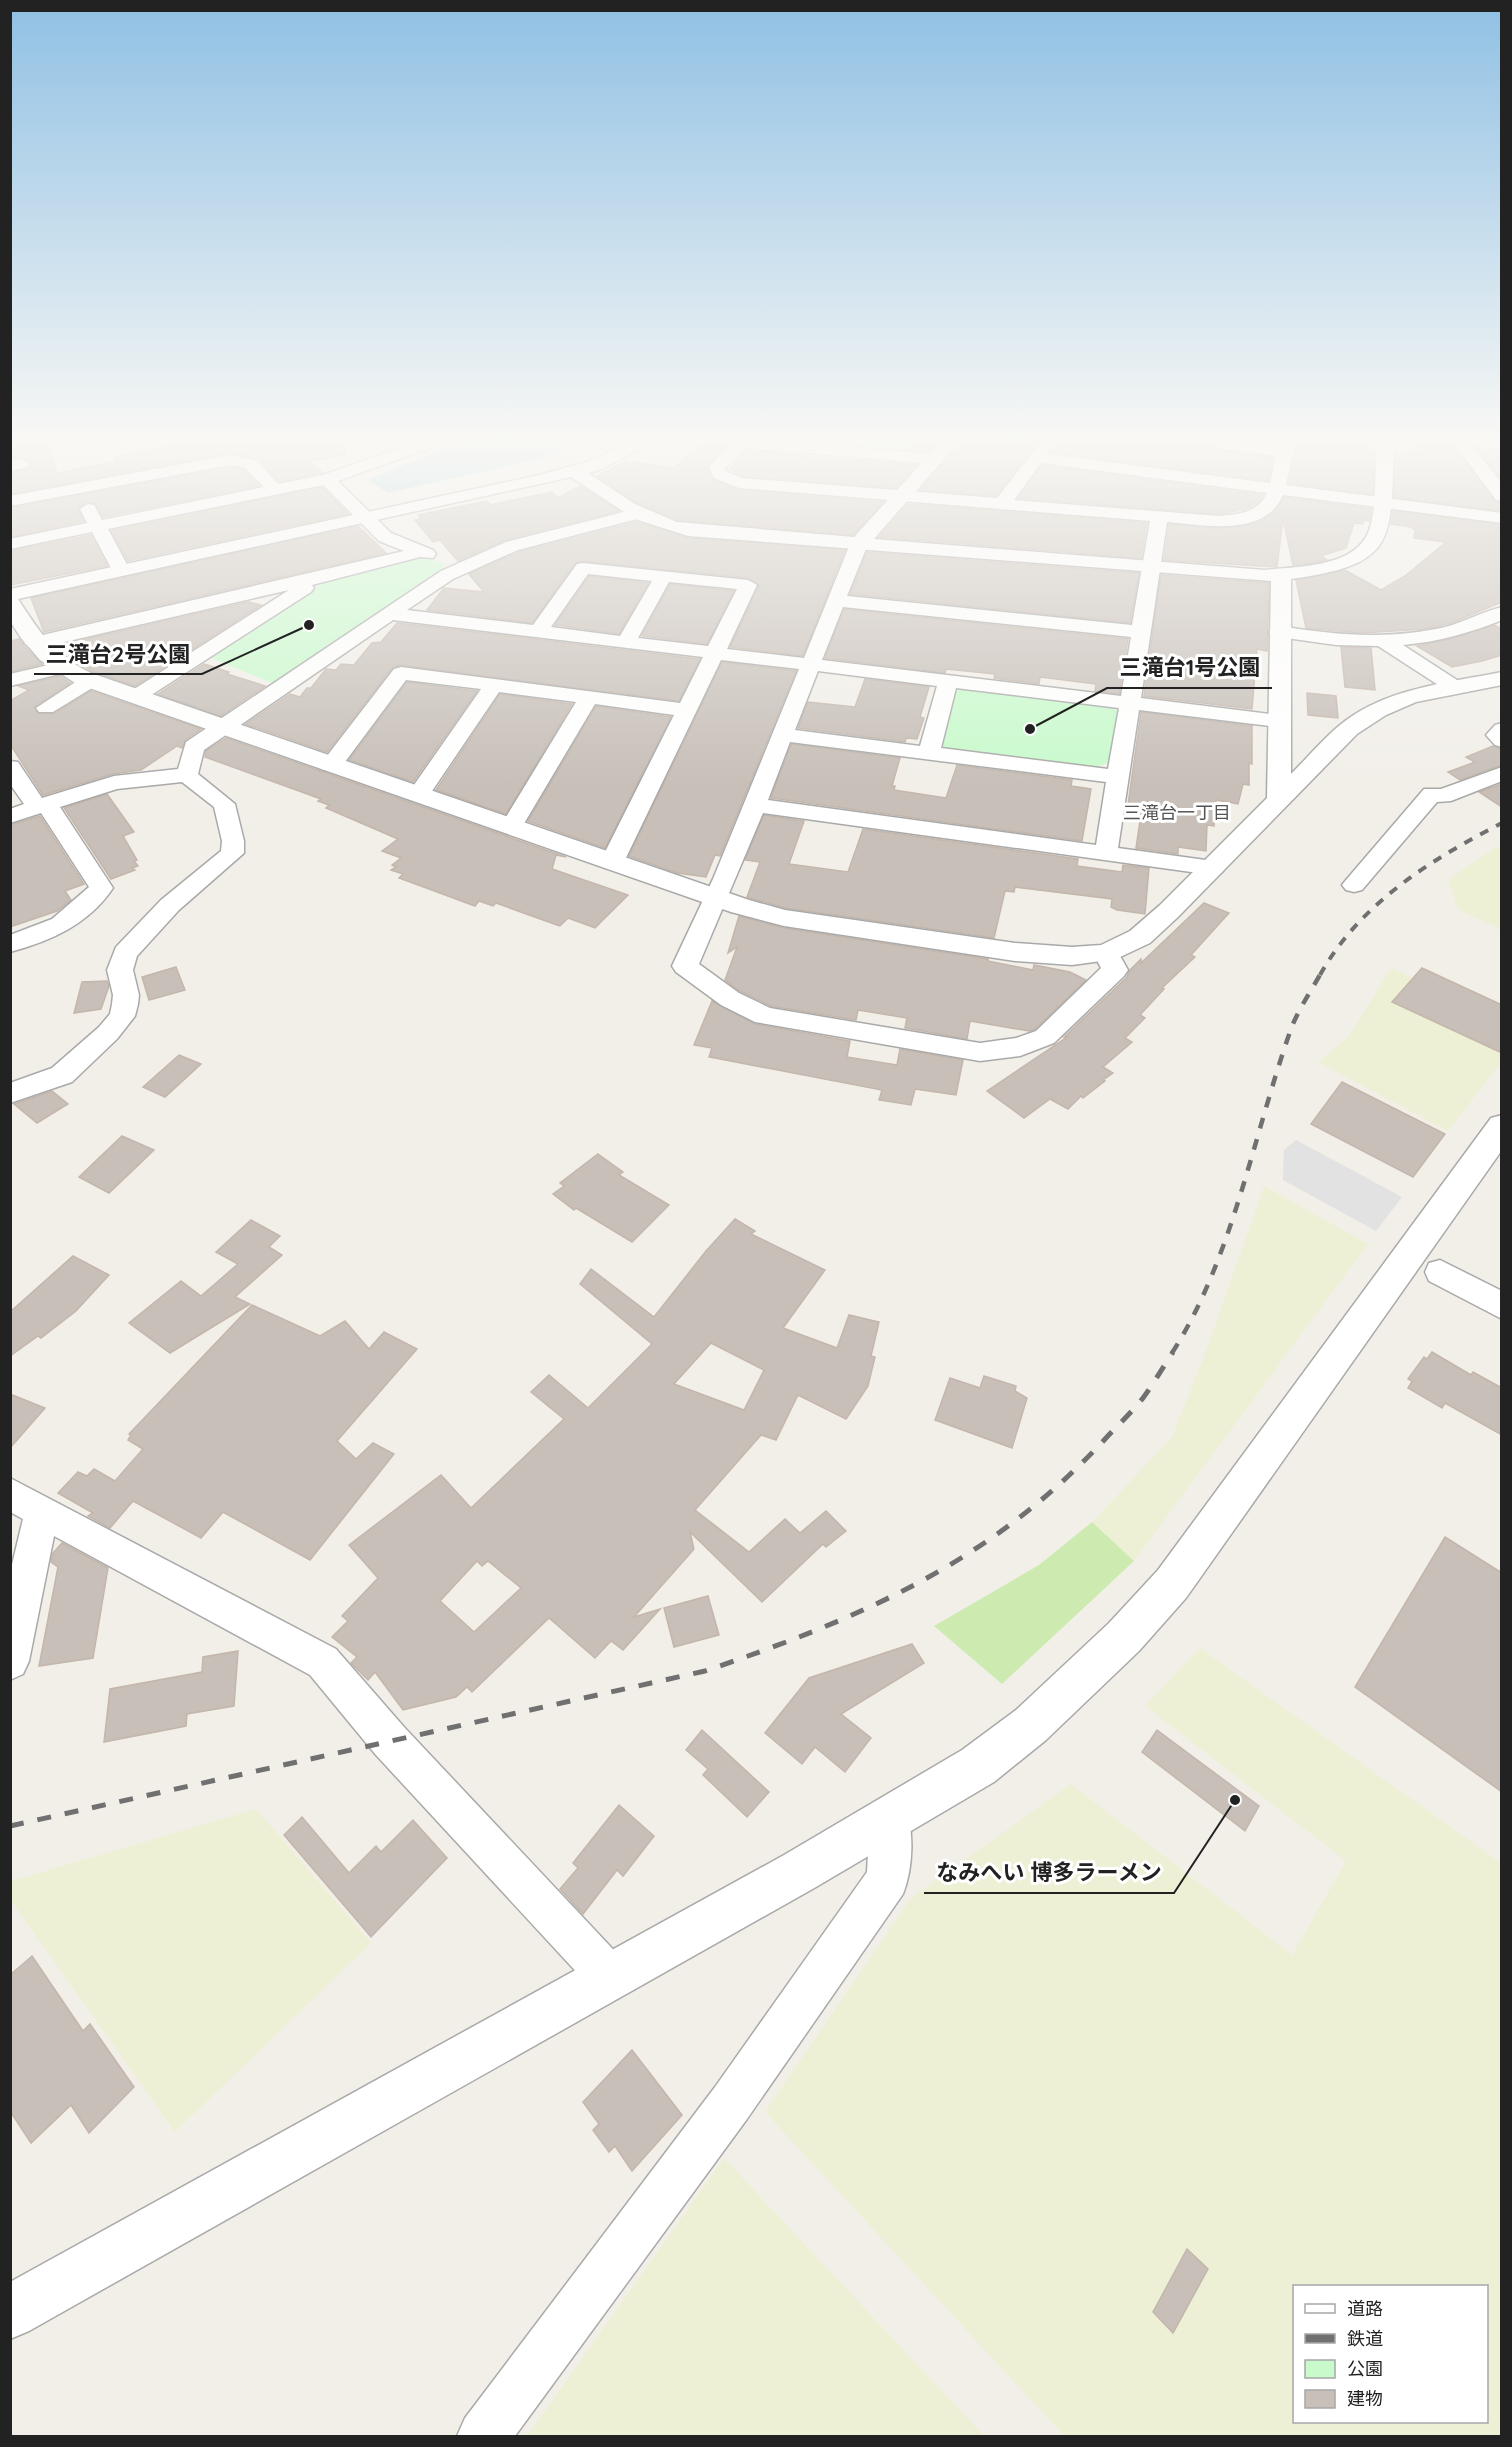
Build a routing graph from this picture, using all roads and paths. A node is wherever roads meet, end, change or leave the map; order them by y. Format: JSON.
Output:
{"nodes":[{"id":1,"x":114,"y":557,"type":"edge"},
{"id":2,"x":182,"y":557,"type":"edge"},
{"id":3,"x":398,"y":557,"type":"edge"},
{"id":4,"x":440,"y":557,"type":"edge"},
{"id":5,"x":485,"y":557,"type":"edge"},
{"id":6,"x":854,"y":557,"type":"edge"},
{"id":7,"x":1027,"y":557,"type":"edge"},
{"id":8,"x":1153,"y":557,"type":"edge"},
{"id":9,"x":1357,"y":557,"type":"edge"},
{"id":10,"x":468,"y":564,"type":"junction"},
{"id":11,"x":1152,"y":567,"type":"junction"},
{"id":12,"x":121,"y":570,"type":"junction"},
{"id":13,"x":1281,"y":575,"type":"junction"},
{"id":14,"x":664,"y":576,"type":"junction"},
{"id":15,"x":323,"y":577,"type":"junction"},
{"id":16,"x":10,"y":595,"type":"edge"},
{"id":17,"x":838,"y":601,"type":"junction"},
{"id":18,"x":10,"y":602,"type":"edge"},
{"id":19,"x":1502,"y":613,"type":"edge"},
{"id":20,"x":391,"y":614,"type":"junction"},
{"id":21,"x":538,"y":632,"type":"junction"},
{"id":22,"x":1140,"y":632,"type":"junction"},
{"id":23,"x":1279,"y":632,"type":"junction"},
{"id":24,"x":626,"y":642,"type":"junction"},
{"id":25,"x":1385,"y":642,"type":"junction"},
{"id":26,"x":34,"y":643,"type":"junction"},
{"id":27,"x":714,"y":653,"type":"junction"},
{"id":28,"x":812,"y":664,"type":"junction"},
{"id":29,"x":61,"y":668,"type":"junction"},
{"id":30,"x":1502,"y":678,"type":"edge"},
{"id":31,"x":90,"y":681,"type":"junction"},
{"id":32,"x":948,"y":681,"type":"junction"},
{"id":33,"x":12,"y":682,"type":"edge"},
{"id":34,"x":494,"y":685,"type":"junction"},
{"id":35,"x":1454,"y":686,"type":"junction"},
{"id":36,"x":135,"y":698,"type":"junction"},
{"id":37,"x":588,"y":698,"type":"junction"},
{"id":38,"x":1130,"y":703,"type":"junction"},
{"id":39,"x":46,"y":708,"type":"dead end"},
{"id":40,"x":686,"y":710,"type":"junction"},
{"id":41,"x":1279,"y":721,"type":"junction"},
{"id":42,"x":223,"y":726,"type":"junction"},
{"id":43,"x":1502,"y":729,"type":"edge"},
{"id":44,"x":782,"y":735,"type":"junction"},
{"id":45,"x":1502,"y":741,"type":"edge"},
{"id":46,"x":929,"y":753,"type":"junction"},
{"id":47,"x":331,"y":765,"type":"junction"},
{"id":48,"x":10,"y":767,"type":"edge"},
{"id":49,"x":1502,"y":773,"type":"edge"},
{"id":50,"x":187,"y":775,"type":"junction"},
{"id":51,"x":1117,"y":777,"type":"junction"},
{"id":52,"x":418,"y":795,"type":"junction"},
{"id":53,"x":1278,"y":802,"type":"junction"},
{"id":54,"x":754,"y":805,"type":"junction"},
{"id":55,"x":42,"y":806,"type":"junction"},
{"id":56,"x":10,"y":816,"type":"edge"},
{"id":57,"x":511,"y":827,"type":"junction"},
{"id":58,"x":1106,"y":853,"type":"junction"},
{"id":59,"x":612,"y":862,"type":"junction"},
{"id":60,"x":1213,"y":868,"type":"junction"},
{"id":61,"x":1354,"y":885,"type":"dead end"},
{"id":62,"x":715,"y":897,"type":"junction"},
{"id":63,"x":10,"y":944,"type":"edge"},
{"id":64,"x":1106,"y":953,"type":"junction"},
{"id":65,"x":10,"y":1093,"type":"edge"},
{"id":66,"x":1502,"y":1126,"type":"edge"},
{"id":67,"x":1440,"y":1272,"type":"dead end"},
{"id":68,"x":1502,"y":1306,"type":"edge"},
{"id":69,"x":26,"y":1502,"type":"edge"},
{"id":70,"x":11,"y":1659,"type":"edge"},
{"id":71,"x":890,"y":1818,"type":"junction"},
{"id":72,"x":609,"y":1976,"type":"junction"},
{"id":73,"x":10,"y":2312,"type":"edge"},
{"id":74,"x":483,"y":2436,"type":"edge"}],
"edges":[{"from":1,"to":12,"type":"street"},
{"from":2,"to":12,"type":"street"},
{"from":3,"to":15,"type":"street"},
{"from":4,"to":10,"type":"street"},
{"from":5,"to":10,"type":"street"},
{"from":6,"to":17,"type":"street"},
{"from":7,"to":11,"type":"street"},
{"from":8,"to":11,"type":"street"},
{"from":9,"to":13,"type":"street"},
{"from":10,"to":20,"type":"street"},
{"from":11,"to":13,"type":"street"},
{"from":11,"to":22,"type":"street"},
{"from":12,"to":16,"type":"street"},
{"from":13,"to":23,"type":"street"},
{"from":14,"to":21,"type":"street"},
{"from":14,"to":24,"type":"street"},
{"from":14,"to":27,"type":"street"},
{"from":15,"to":26,"type":"street"},
{"from":15,"to":36,"type":"street"},
{"from":17,"to":22,"type":"street"},
{"from":17,"to":28,"type":"street"},
{"from":18,"to":26,"type":"street"},
{"from":19,"to":25,"type":"street"},
{"from":20,"to":21,"type":"street"},
{"from":20,"to":42,"type":"street"},
{"from":21,"to":24,"type":"street"},
{"from":22,"to":38,"type":"street"},
{"from":23,"to":25,"type":"street"},
{"from":23,"to":41,"type":"street"},
{"from":24,"to":27,"type":"street"},
{"from":25,"to":35,"type":"street"},
{"from":26,"to":29,"type":"street"},
{"from":27,"to":28,"type":"street"},
{"from":27,"to":40,"type":"street"},
{"from":28,"to":32,"type":"street"},
{"from":28,"to":44,"type":"street"},
{"from":29,"to":31,"type":"street"},
{"from":29,"to":33,"type":"street"},
{"from":30,"to":35,"type":"street"},
{"from":31,"to":36,"type":"street"},
{"from":31,"to":39,"type":"street"},
{"from":32,"to":38,"type":"street"},
{"from":32,"to":46,"type":"street"},
{"from":34,"to":37,"type":"street"},
{"from":34,"to":47,"type":"street"},
{"from":34,"to":52,"type":"street"},
{"from":35,"to":53,"type":"street"},
{"from":36,"to":42,"type":"street"},
{"from":37,"to":40,"type":"street"},
{"from":37,"to":57,"type":"street"},
{"from":38,"to":41,"type":"street"},
{"from":38,"to":51,"type":"street"},
{"from":40,"to":59,"type":"street"},
{"from":41,"to":53,"type":"street"},
{"from":42,"to":47,"type":"street"},
{"from":42,"to":50,"type":"street"},
{"from":43,"to":45,"type":"street"},
{"from":44,"to":46,"type":"street"},
{"from":44,"to":54,"type":"street"},
{"from":46,"to":51,"type":"street"},
{"from":47,"to":52,"type":"street"},
{"from":48,"to":55,"type":"street"},
{"from":49,"to":61,"type":"street"},
{"from":50,"to":55,"type":"street"},
{"from":50,"to":65,"type":"street"},
{"from":51,"to":58,"type":"street"},
{"from":52,"to":57,"type":"street"},
{"from":53,"to":60,"type":"street"},
{"from":54,"to":58,"type":"street"},
{"from":54,"to":62,"type":"street"},
{"from":55,"to":56,"type":"street"},
{"from":55,"to":63,"type":"street"},
{"from":57,"to":59,"type":"street"},
{"from":58,"to":60,"type":"street"},
{"from":59,"to":62,"type":"street"},
{"from":60,"to":64,"type":"street"},
{"from":62,"to":64,"type":"street"},
{"from":62,"to":64,"type":"street"},
{"from":66,"to":71,"type":"street"},
{"from":67,"to":68,"type":"street"},
{"from":69,"to":70,"type":"street"},
{"from":69,"to":72,"type":"street"},
{"from":71,"to":72,"type":"street"},
{"from":71,"to":74,"type":"street"},
{"from":72,"to":73,"type":"street"}]}
